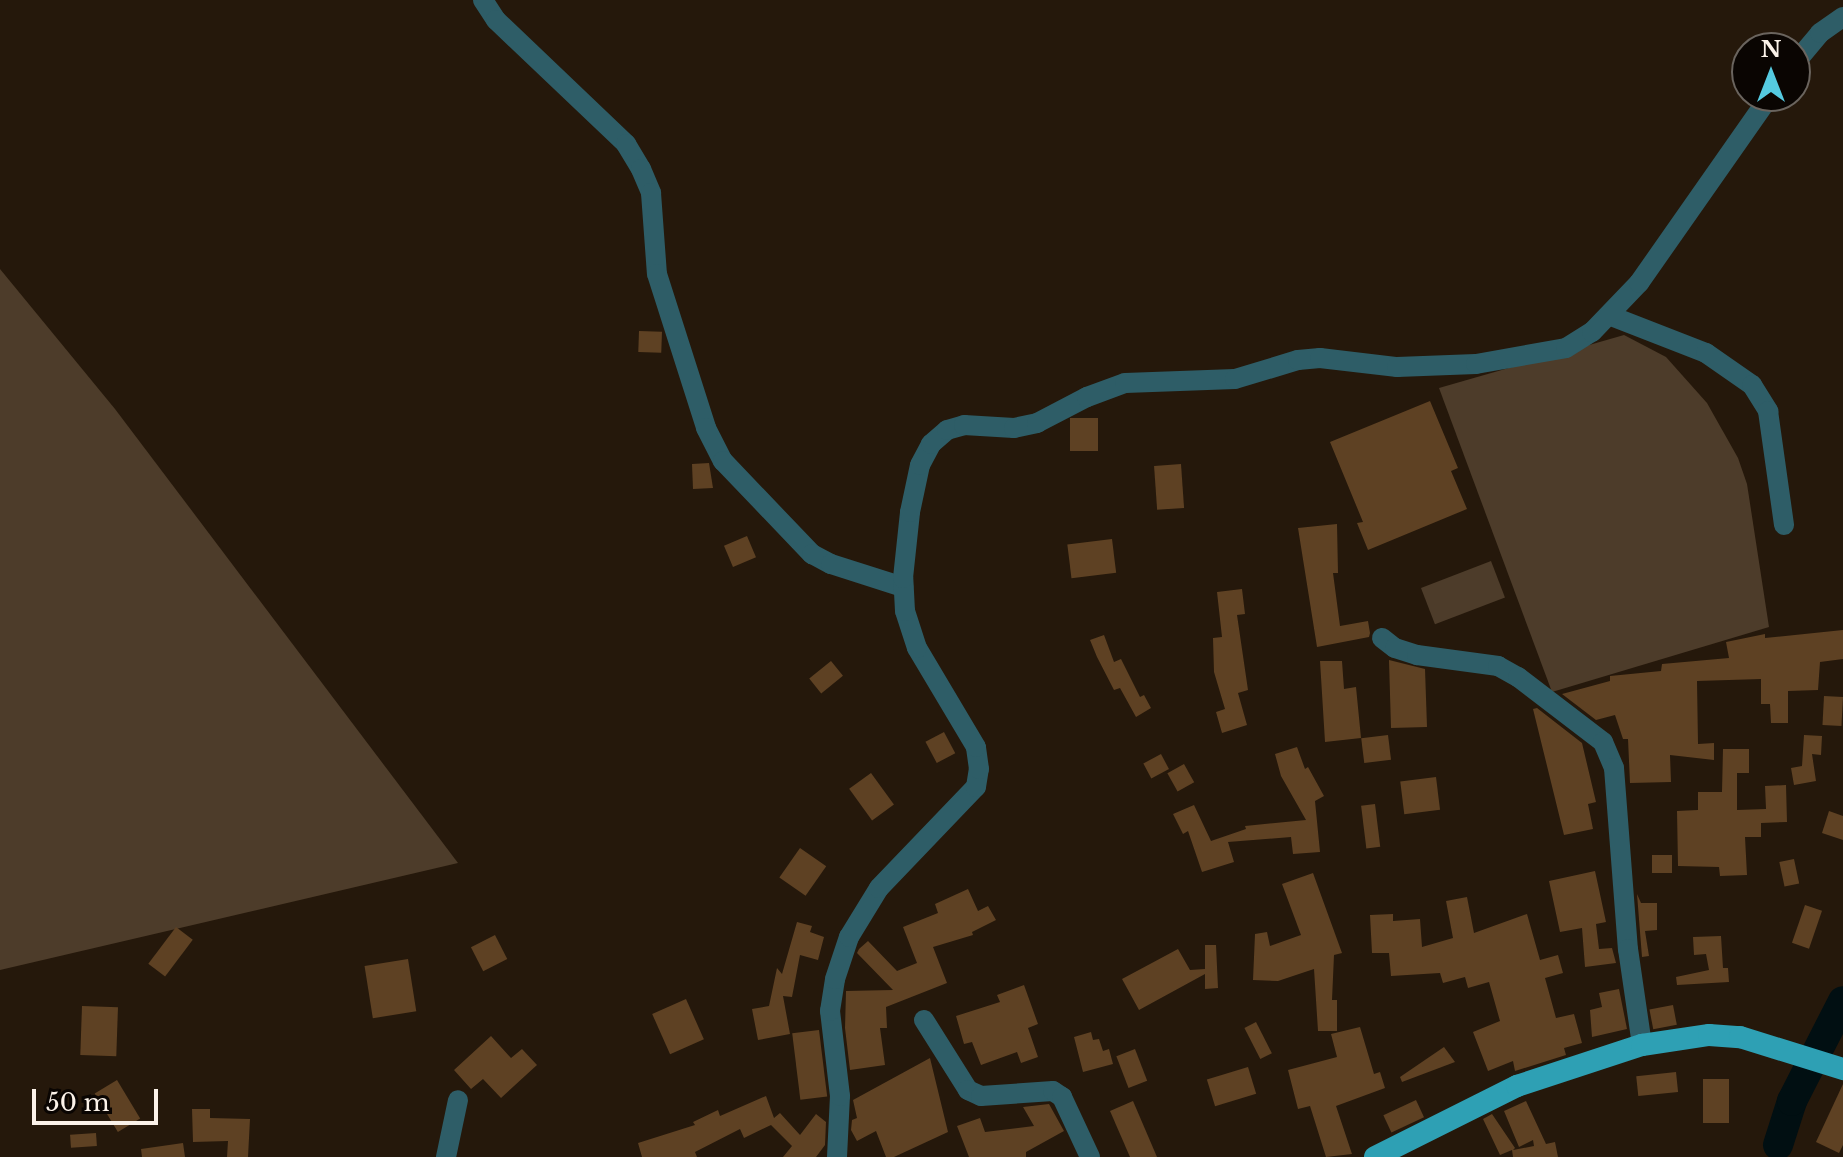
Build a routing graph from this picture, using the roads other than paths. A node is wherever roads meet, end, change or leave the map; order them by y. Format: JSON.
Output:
{"nodes":[{"id":1,"x":483,"y":0,"type":"edge"},
{"id":2,"x":1843,"y":17,"type":"edge"},
{"id":3,"x":1811,"y":44,"type":"edge"},
{"id":4,"x":1759,"y":112,"type":"edge"},
{"id":5,"x":1611,"y":316,"type":"junction"},
{"id":6,"x":1784,"y":525,"type":"dead end"},
{"id":7,"x":903,"y":587,"type":"junction"},
{"id":8,"x":1382,"y":638,"type":"dead end"},
{"id":9,"x":924,"y":1020,"type":"dead end"},
{"id":10,"x":1642,"y":1045,"type":"junction"},
{"id":11,"x":1843,"y":1069,"type":"edge"},
{"id":12,"x":458,"y":1100,"type":"dead end"},
{"id":13,"x":446,"y":1157,"type":"edge"},
{"id":14,"x":837,"y":1157,"type":"edge"},
{"id":15,"x":1090,"y":1157,"type":"edge"},
{"id":16,"x":1375,"y":1157,"type":"edge"}],
"edges":[{"from":1,"to":7,"type":"street"},
{"from":2,"to":3,"type":"street"},
{"from":4,"to":5,"type":"street"},
{"from":5,"to":6,"type":"street"},
{"from":5,"to":7,"type":"street"},
{"from":7,"to":14,"type":"street"},
{"from":8,"to":10,"type":"street"},
{"from":9,"to":15,"type":"street"},
{"from":10,"to":11,"type":"main road"},
{"from":10,"to":16,"type":"main road"},
{"from":12,"to":13,"type":"street"}]}
